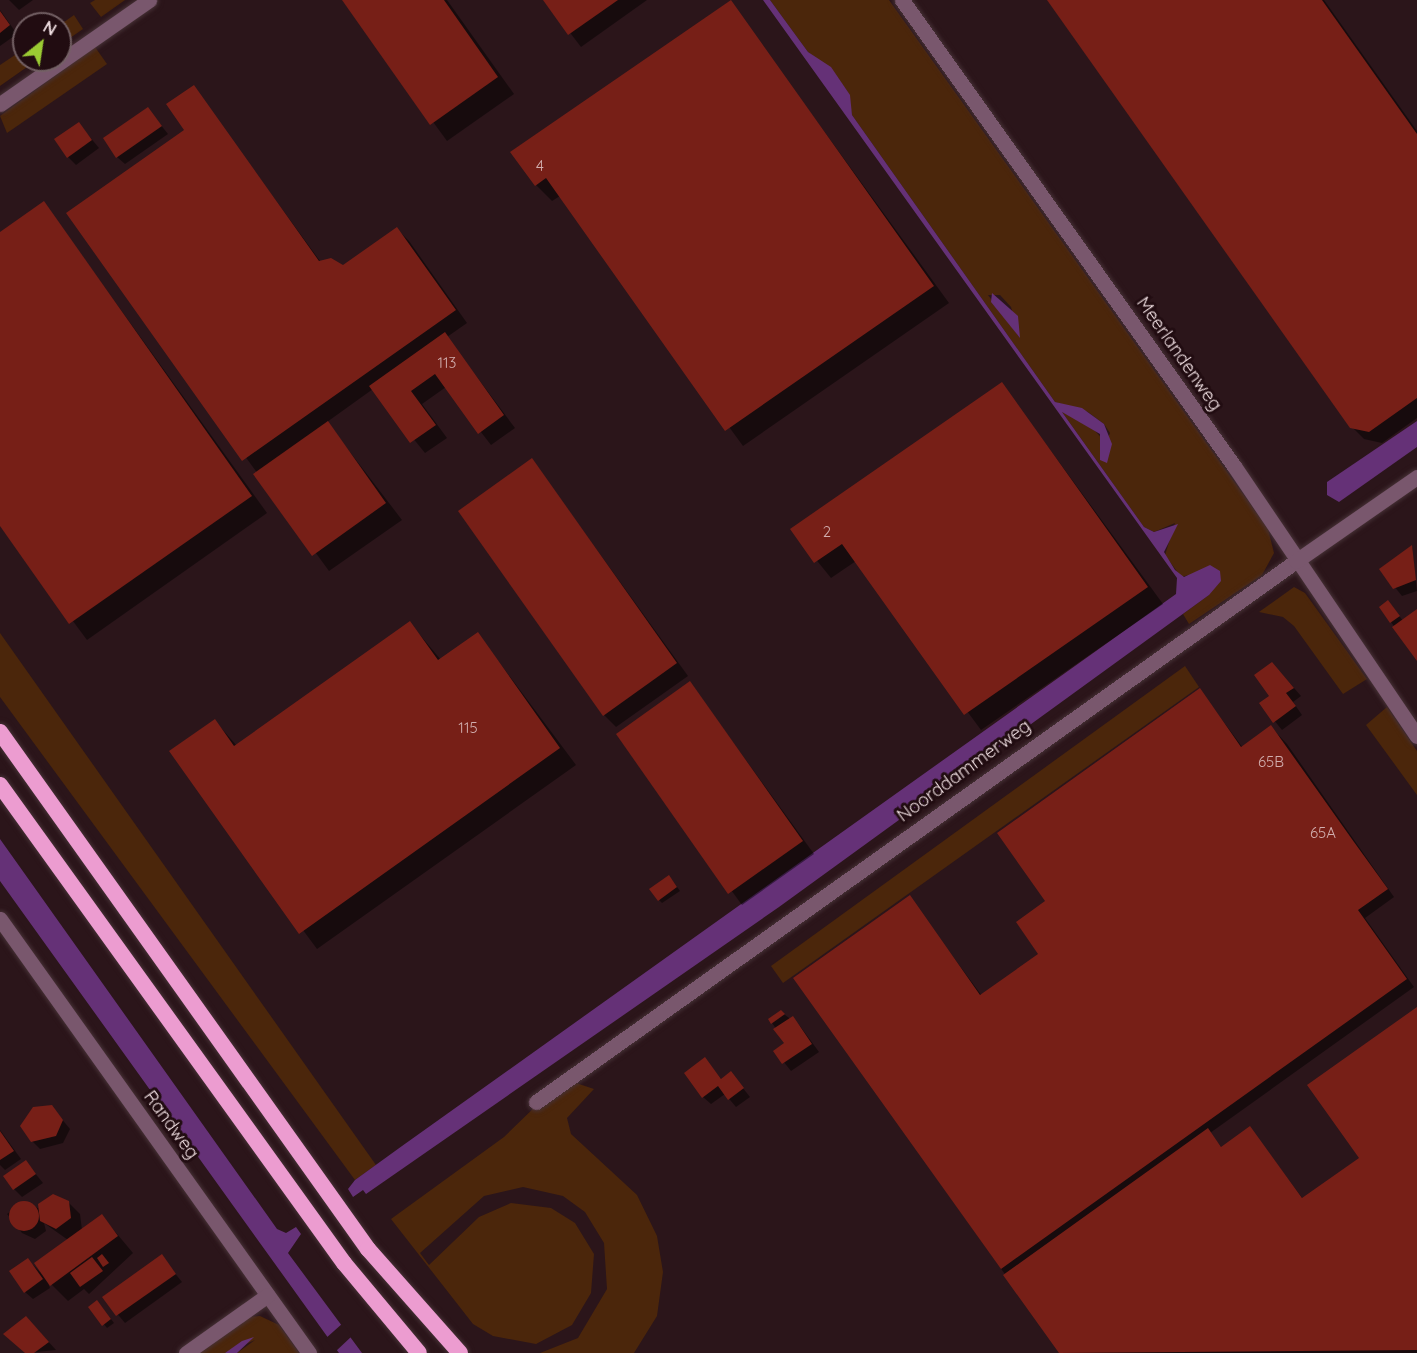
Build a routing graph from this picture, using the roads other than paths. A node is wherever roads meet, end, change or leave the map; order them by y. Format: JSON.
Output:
{"nodes":[{"id":1,"x":149,"y":0,"type":"edge"},
{"id":2,"x":902,"y":0,"type":"edge"},
{"id":3,"x":0,"y":104,"type":"edge"},
{"id":4,"x":1417,"y":477,"type":"edge"},
{"id":5,"x":1296,"y":561,"type":"junction"},
{"id":6,"x":0,"y":732,"type":"edge"},
{"id":7,"x":1417,"y":736,"type":"edge"},
{"id":8,"x":0,"y":785,"type":"edge"},
{"id":9,"x":0,"y":919,"type":"edge"},
{"id":10,"x":536,"y":1102,"type":"dead end"},
{"id":11,"x":268,"y":1294,"type":"junction"},
{"id":12,"x":186,"y":1353,"type":"edge"},
{"id":13,"x":309,"y":1353,"type":"edge"},
{"id":14,"x":419,"y":1353,"type":"edge"},
{"id":15,"x":460,"y":1353,"type":"edge"}],
"edges":[{"from":1,"to":3,"type":"street"},
{"from":2,"to":5,"type":"street","name":"Meerlandenweg"},
{"from":4,"to":5,"type":"street","name":"Noorddammerweg"},
{"from":5,"to":7,"type":"street","name":"Meerlandenweg"},
{"from":5,"to":10,"type":"street","name":"Noorddammerweg"},
{"from":6,"to":15,"type":"highway"},
{"from":8,"to":14,"type":"highway"},
{"from":9,"to":11,"type":"street","name":"Randweg"},
{"from":11,"to":12,"type":"street"},
{"from":11,"to":13,"type":"street","name":"Randweg"}]}
